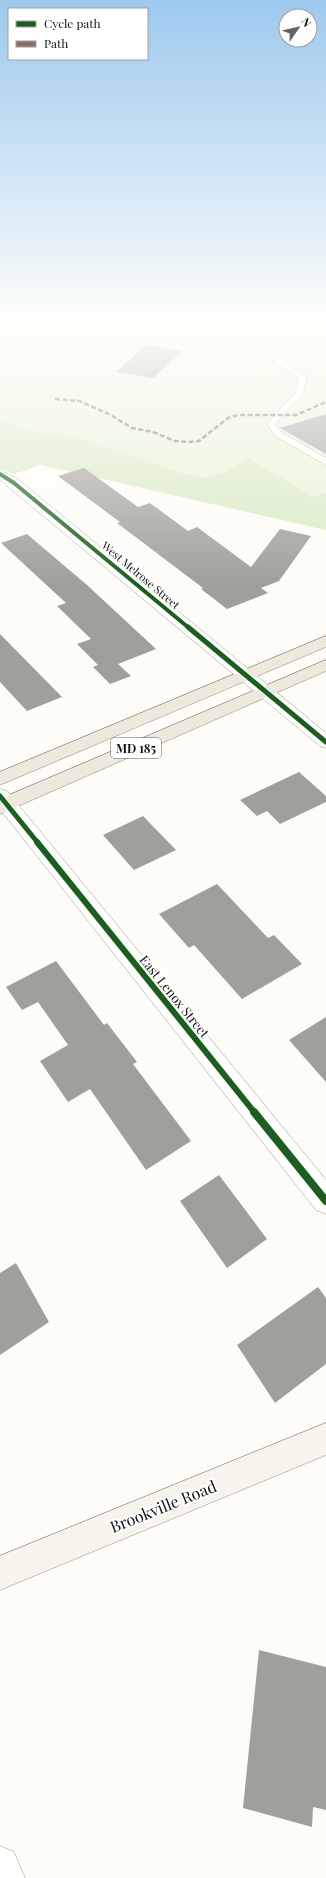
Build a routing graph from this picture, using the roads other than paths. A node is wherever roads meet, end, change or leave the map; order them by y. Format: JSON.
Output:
{"nodes":[{"id":1,"x":285,"y":409,"type":"edge"},
{"id":2,"x":326,"y":462,"type":"edge"},
{"id":3,"x":4,"y":481,"type":"edge"},
{"id":4,"x":326,"y":641,"type":"edge"},
{"id":5,"x":326,"y":665,"type":"edge"},
{"id":6,"x":256,"y":684,"type":"junction"},
{"id":7,"x":326,"y":742,"type":"edge"},
{"id":8,"x":0,"y":779,"type":"edge"},
{"id":9,"x":2,"y":802,"type":"edge"},
{"id":10,"x":326,"y":1201,"type":"edge"},
{"id":11,"x":326,"y":1440,"type":"edge"},
{"id":12,"x":0,"y":1573,"type":"edge"},
{"id":13,"x":0,"y":1866,"type":"edge"},
{"id":14,"x":5,"y":1878,"type":"edge"}],
"edges":[{"from":1,"to":2,"type":"lane"},
{"from":3,"to":6,"type":"street","name":"West Melrose Street"},
{"from":4,"to":6,"type":"main road","number":"MD 185"},
{"from":5,"to":6,"type":"main road","number":"MD 185"},
{"from":6,"to":7,"type":"street","name":"West Melrose Street"},
{"from":6,"to":8,"type":"main road","number":"MD 185"},
{"from":6,"to":9,"type":"main road","number":"MD 185"},
{"from":9,"to":10,"type":"street","name":"East Lenox Street"},
{"from":11,"to":12,"type":"main road","name":"Brookville Road"},
{"from":13,"to":14,"type":"street"}]}
